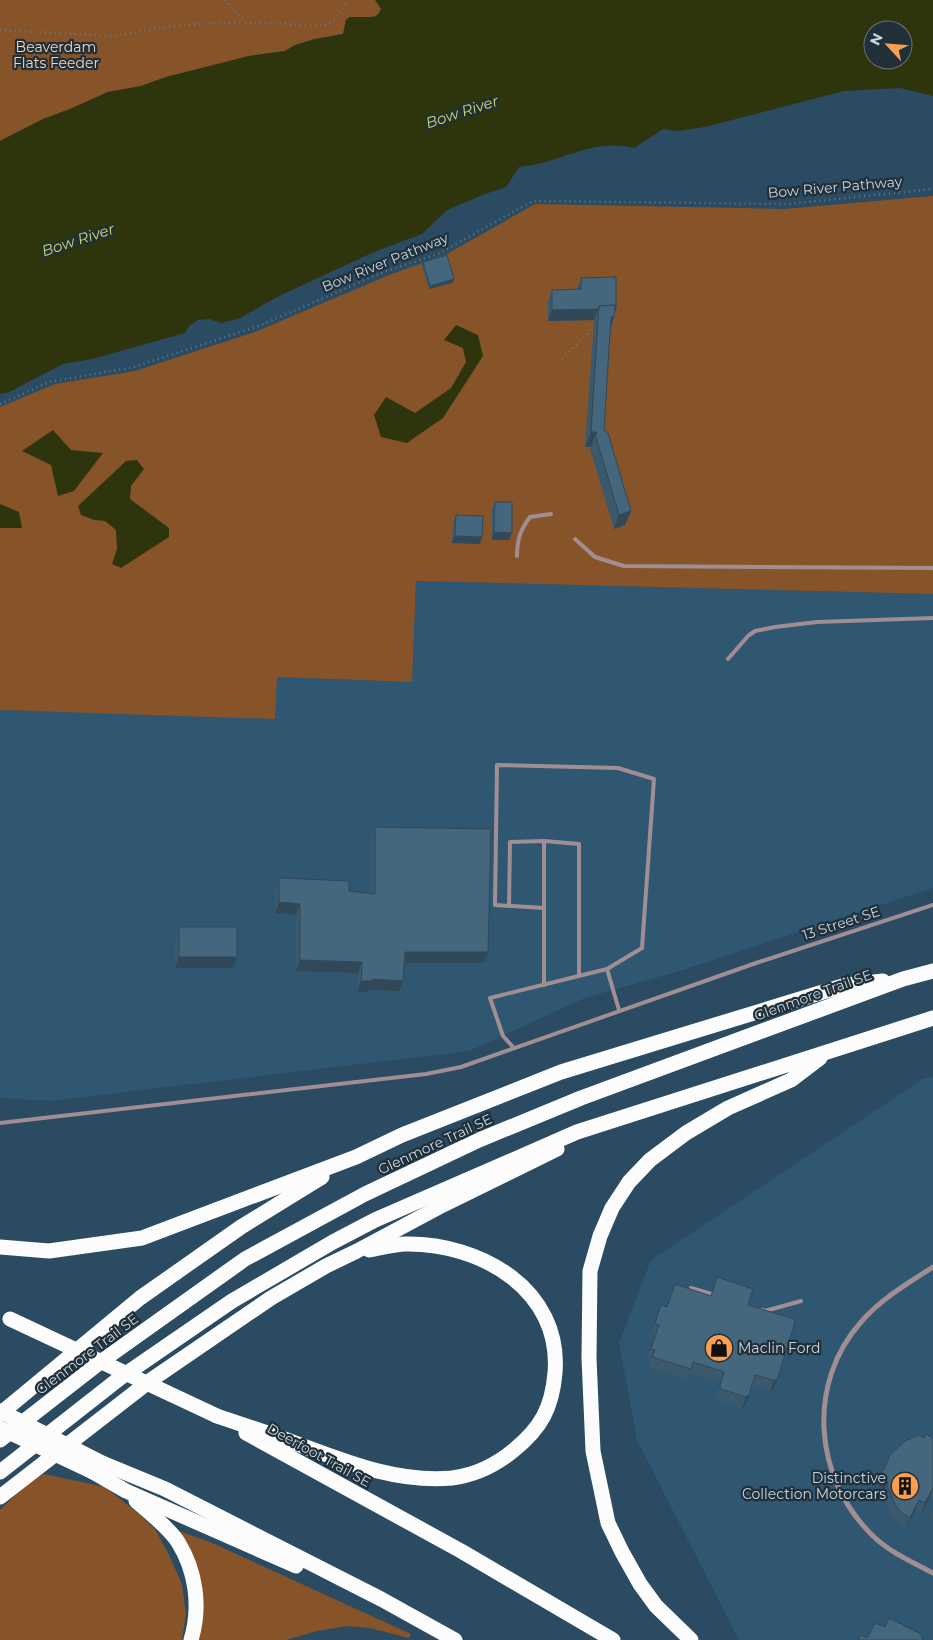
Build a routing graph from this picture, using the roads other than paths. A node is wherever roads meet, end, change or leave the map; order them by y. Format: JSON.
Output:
{"nodes":[{"id":1,"x":552,"y":514,"type":"dead end"},
{"id":2,"x":576,"y":539,"type":"dead end"},
{"id":3,"x":517,"y":556,"type":"dead end"},
{"id":4,"x":933,"y":568,"type":"edge"},
{"id":5,"x":933,"y":618,"type":"edge"},
{"id":6,"x":728,"y":658,"type":"dead end"},
{"id":7,"x":544,"y":841,"type":"junction"},
{"id":8,"x":933,"y":905,"type":"edge"},
{"id":9,"x":509,"y":906,"type":"junction"},
{"id":10,"x":544,"y":908,"type":"junction"},
{"id":11,"x":607,"y":970,"type":"junction"},
{"id":12,"x":933,"y":971,"type":"edge"},
{"id":13,"x":579,"y":976,"type":"junction"},
{"id":14,"x":903,"y":979,"type":"junction"},
{"id":15,"x":544,"y":985,"type":"junction"},
{"id":16,"x":619,"y":1010,"type":"junction"},
{"id":17,"x":933,"y":1018,"type":"edge"},
{"id":18,"x":513,"y":1047,"type":"junction"},
{"id":19,"x":827,"y":1052,"type":"junction"},
{"id":20,"x":0,"y":1123,"type":"edge"},
{"id":21,"x":577,"y":1132,"type":"junction"},
{"id":22,"x":356,"y":1157,"type":"junction"},
{"id":23,"x":0,"y":1247,"type":"edge"},
{"id":24,"x":357,"y":1251,"type":"junction"},
{"id":25,"x":933,"y":1267,"type":"edge"},
{"id":26,"x":691,"y":1288,"type":"edge"},
{"id":27,"x":719,"y":1297,"type":"edge"},
{"id":28,"x":801,"y":1301,"type":"dead end"},
{"id":29,"x":756,"y":1308,"type":"edge"},
{"id":30,"x":5,"y":1317,"type":"edge"},
{"id":31,"x":0,"y":1413,"type":"edge"},
{"id":32,"x":217,"y":1416,"type":"junction"},
{"id":33,"x":0,"y":1428,"type":"edge"},
{"id":34,"x":0,"y":1440,"type":"edge"},
{"id":35,"x":97,"y":1468,"type":"junction"},
{"id":36,"x":0,"y":1472,"type":"edge"},
{"id":37,"x":126,"y":1491,"type":"junction"},
{"id":38,"x":0,"y":1497,"type":"edge"},
{"id":39,"x":933,"y":1573,"type":"edge"},
{"id":40,"x":417,"y":1619,"type":"junction"},
{"id":41,"x":191,"y":1640,"type":"edge"},
{"id":42,"x":454,"y":1640,"type":"edge"},
{"id":43,"x":613,"y":1640,"type":"edge"},
{"id":44,"x":691,"y":1640,"type":"edge"}],
"edges":[{"from":1,"to":3,"type":"lane"},
{"from":2,"to":4,"type":"lane"},
{"from":5,"to":6,"type":"lane"},
{"from":7,"to":9,"type":"lane"},
{"from":7,"to":10,"type":"lane"},
{"from":7,"to":13,"type":"lane"},
{"from":8,"to":16,"type":"lane","name":"13 Street SE"},
{"from":9,"to":10,"type":"lane"},
{"from":9,"to":11,"type":"lane"},
{"from":10,"to":15,"type":"lane"},
{"from":11,"to":13,"type":"lane"},
{"from":11,"to":16,"type":"lane"},
{"from":12,"to":14,"type":"highway","name":"Glenmore Trail SE"},
{"from":13,"to":15,"type":"lane"},
{"from":14,"to":22,"type":"highway"},
{"from":14,"to":34,"type":"highway","name":"Glenmore Trail SE"},
{"from":15,"to":18,"type":"lane"},
{"from":16,"to":18,"type":"lane","name":"13 Street SE"},
{"from":17,"to":19,"type":"highway"},
{"from":18,"to":20,"type":"lane","name":"13 Street SE"},
{"from":19,"to":21,"type":"highway"},
{"from":19,"to":44,"type":"highway"},
{"from":21,"to":24,"type":"highway"},
{"from":21,"to":36,"type":"highway"},
{"from":22,"to":23,"type":"highway"},
{"from":22,"to":31,"type":"highway"},
{"from":24,"to":32,"type":"highway"},
{"from":24,"to":38,"type":"highway"},
{"from":25,"to":39,"type":"street"},
{"from":26,"to":27,"type":"lane"},
{"from":28,"to":29,"type":"lane"},
{"from":30,"to":32,"type":"highway","name":"Deerfoot Trail SE","bridge":true},
{"from":31,"to":35,"type":"highway","bridge":true},
{"from":32,"to":43,"type":"highway","name":"Deerfoot Trail SE"},
{"from":33,"to":35,"type":"highway","bridge":true},
{"from":35,"to":37,"type":"highway"},
{"from":35,"to":40,"type":"highway"},
{"from":37,"to":40,"type":"highway"},
{"from":37,"to":41,"type":"highway"},
{"from":40,"to":42,"type":"highway"}]}
